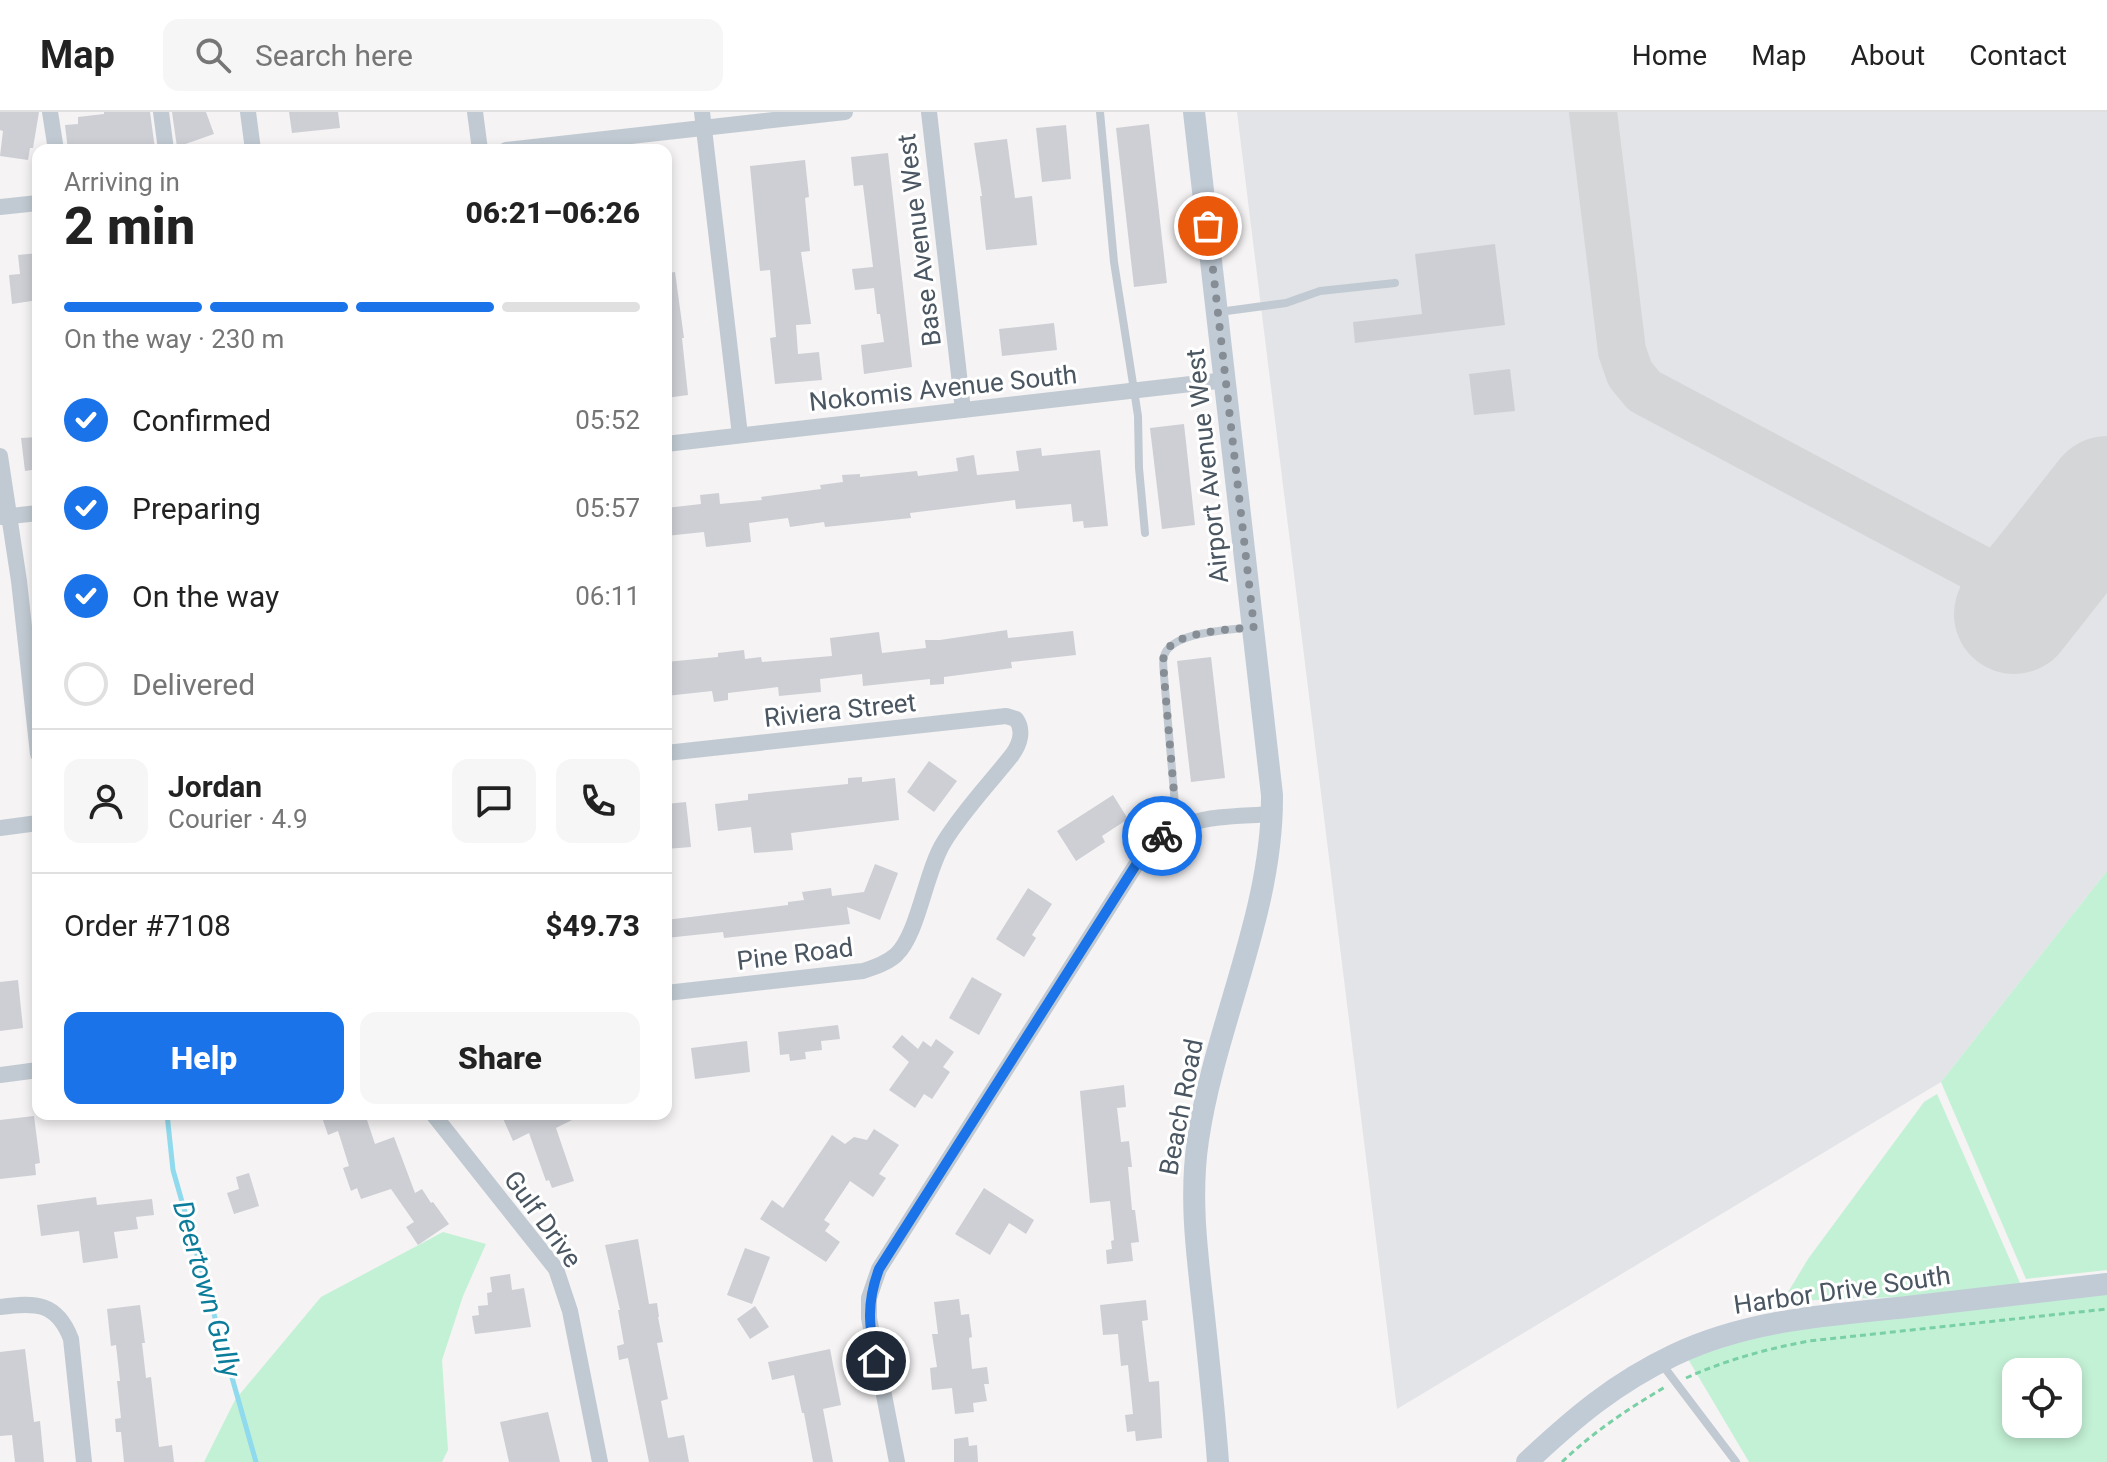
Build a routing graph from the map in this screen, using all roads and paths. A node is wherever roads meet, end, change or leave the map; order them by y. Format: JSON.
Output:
{"nodes":[{"id":1,"x":50,"y":112,"type":"edge"},
{"id":2,"x":161,"y":112,"type":"edge"},
{"id":3,"x":248,"y":112,"type":"edge"},
{"id":4,"x":475,"y":112,"type":"edge"},
{"id":5,"x":845,"y":112,"type":"edge"},
{"id":6,"x":929,"y":112,"type":"edge"},
{"id":7,"x":1100,"y":112,"type":"edge"},
{"id":8,"x":1194,"y":112,"type":"edge"},
{"id":9,"x":703,"y":120,"type":"edge"},
{"id":10,"x":55,"y":144,"type":"edge"},
{"id":11,"x":165,"y":144,"type":"edge"},
{"id":12,"x":252,"y":144,"type":"edge"},
{"id":13,"x":479,"y":144,"type":"edge"},
{"id":14,"x":545,"y":144,"type":"edge"},
{"id":15,"x":32,"y":204,"type":"edge"},
{"id":16,"x":0,"y":207,"type":"edge"},
{"id":17,"x":1395,"y":283,"type":"dead end"},
{"id":18,"x":1218,"y":312,"type":"junction"},
{"id":19,"x":1226,"y":380,"type":"junction"},
{"id":20,"x":1135,"y":390,"type":"junction"},
{"id":21,"x":963,"y":410,"type":"junction"},
{"id":22,"x":740,"y":435,"type":"junction"},
{"id":23,"x":672,"y":443,"type":"edge"},
{"id":24,"x":0,"y":456,"type":"edge"},
{"id":25,"x":32,"y":514,"type":"edge"},
{"id":26,"x":4,"y":517,"type":"edge"},
{"id":27,"x":1145,"y":533,"type":"dead end"},
{"id":28,"x":1254,"y":627,"type":"junction"},
{"id":29,"x":32,"y":699,"type":"edge"},
{"id":30,"x":1018,"y":721,"type":"joint"},
{"id":31,"x":672,"y":752,"type":"edge"},
{"id":32,"x":1272,"y":814,"type":"junction"},
{"id":33,"x":32,"y":824,"type":"edge"},
{"id":34,"x":0,"y":828,"type":"edge"},
{"id":35,"x":1177,"y":828,"type":"junction"},
{"id":36,"x":672,"y":992,"type":"edge"},
{"id":37,"x":32,"y":1071,"type":"edge"},
{"id":38,"x":0,"y":1075,"type":"edge"},
{"id":39,"x":438,"y":1120,"type":"edge"},
{"id":40,"x":2107,"y":1284,"type":"edge"},
{"id":41,"x":0,"y":1307,"type":"edge"},
{"id":42,"x":2107,"y":1309,"type":"edge"},
{"id":43,"x":1660,"y":1362,"type":"junction"},
{"id":44,"x":1683,"y":1379,"type":"dead end"},
{"id":45,"x":1665,"y":1387,"type":"dead end"},
{"id":46,"x":84,"y":1462,"type":"edge"},
{"id":47,"x":600,"y":1462,"type":"edge"},
{"id":48,"x":897,"y":1462,"type":"edge"},
{"id":49,"x":1218,"y":1462,"type":"edge"},
{"id":50,"x":1527,"y":1462,"type":"edge"},
{"id":51,"x":1562,"y":1462,"type":"edge"},
{"id":52,"x":1736,"y":1462,"type":"edge"}],
"edges":[{"from":1,"to":10,"type":"street"},
{"from":2,"to":11,"type":"street"},
{"from":3,"to":12,"type":"street"},
{"from":4,"to":13,"type":"street"},
{"from":5,"to":9,"type":"street"},
{"from":6,"to":21,"type":"street","name":"Base Avenue West"},
{"from":7,"to":20,"type":"lane"},
{"from":8,"to":18,"type":"street","name":"Airport Avenue West"},
{"from":9,"to":14,"type":"street"},
{"from":9,"to":22,"type":"street"},
{"from":15,"to":16,"type":"street"},
{"from":17,"to":18,"type":"lane"},
{"from":18,"to":19,"type":"street","name":"Airport Avenue West"},
{"from":19,"to":20,"type":"street","name":"Nokomis Avenue South"},
{"from":19,"to":28,"type":"street","name":"Airport Avenue West"},
{"from":20,"to":21,"type":"street","name":"Nokomis Avenue South"},
{"from":20,"to":27,"type":"lane"},
{"from":21,"to":22,"type":"street","name":"Nokomis Avenue South"},
{"from":22,"to":23,"type":"street","name":"Nokomis Avenue South"},
{"from":24,"to":26,"type":"street"},
{"from":25,"to":26,"type":"street"},
{"from":26,"to":29,"type":"street"},
{"from":28,"to":32,"type":"street","name":"Airport Avenue West"},
{"from":28,"to":35,"type":"lane"},
{"from":30,"to":31,"type":"street","name":"Riviera Street"},
{"from":30,"to":36,"type":"street","name":"Pine Road"},
{"from":32,"to":35,"type":"street"},
{"from":32,"to":49,"type":"street","name":"Beach Road"},
{"from":33,"to":34,"type":"street"},
{"from":35,"to":48,"type":"street"},
{"from":37,"to":38,"type":"street"},
{"from":39,"to":47,"type":"street","name":"Gulf Drive"},
{"from":40,"to":43,"type":"street","name":"Harbor Drive South"},
{"from":41,"to":46,"type":"street"},
{"from":42,"to":44,"type":"path"},
{"from":43,"to":50,"type":"street","name":"Harbor Drive South"},
{"from":43,"to":52,"type":"lane"},
{"from":45,"to":51,"type":"path"}]}
